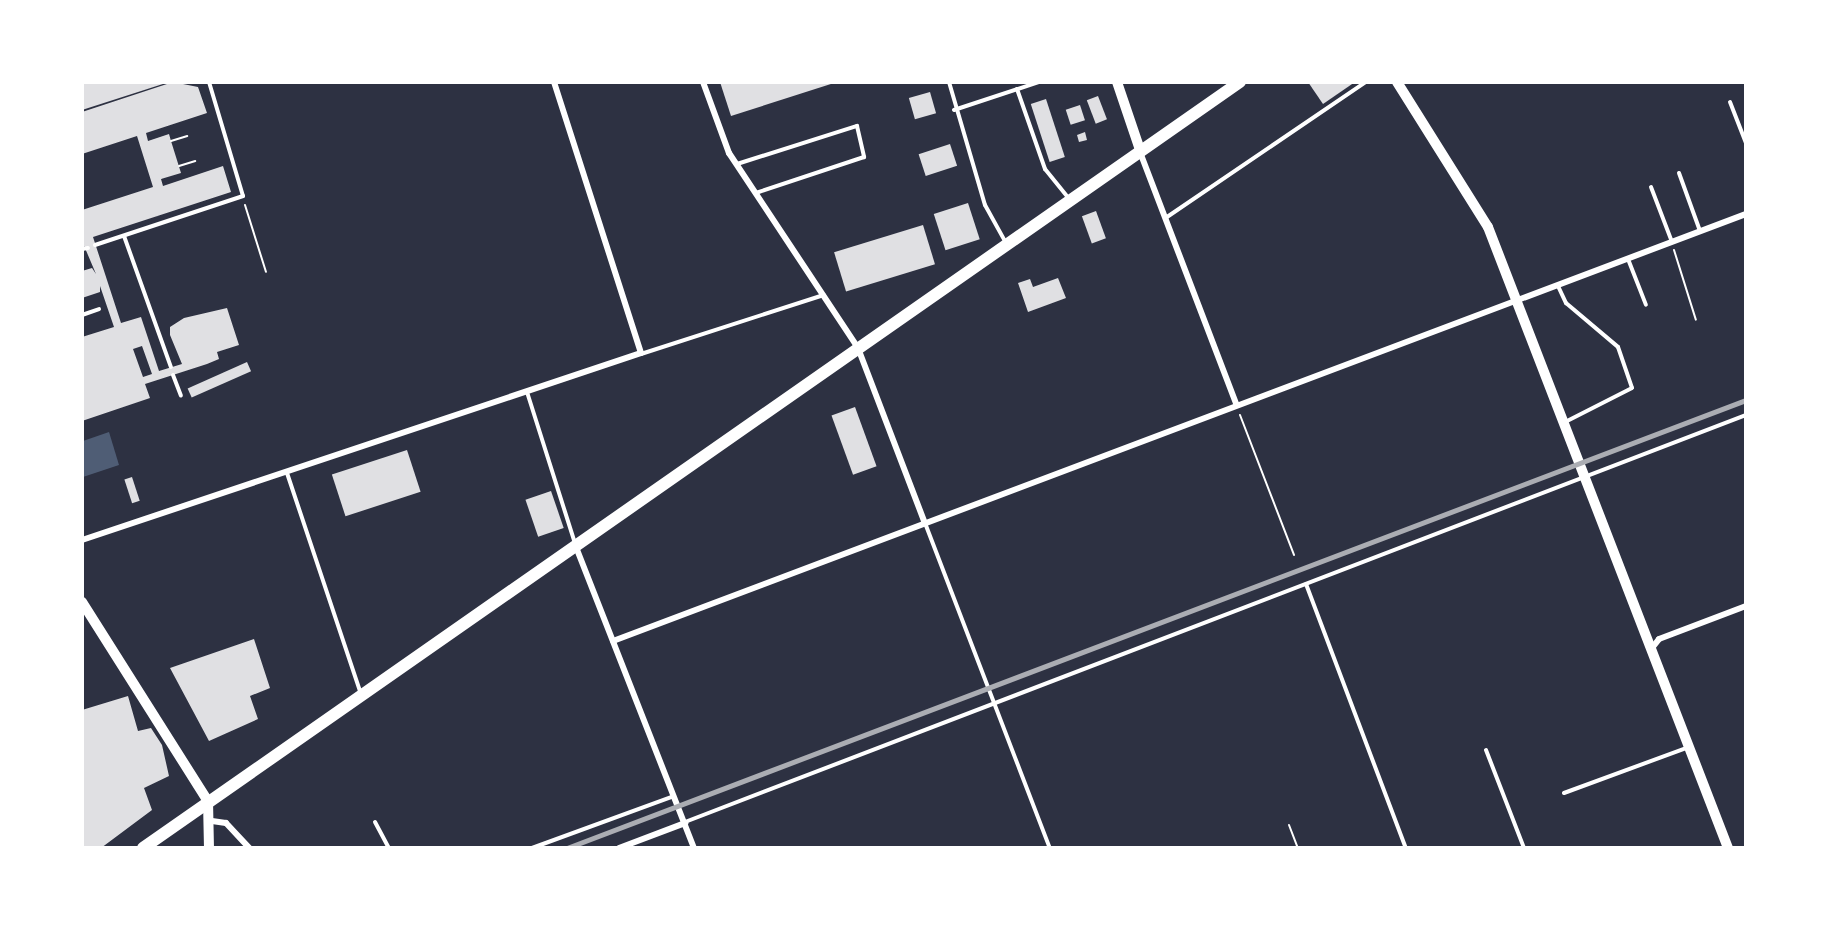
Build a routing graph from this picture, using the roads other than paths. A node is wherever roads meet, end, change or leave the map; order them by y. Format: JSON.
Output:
{"nodes":[{"id":1,"x":209,"y":82,"type":"edge"},
{"id":2,"x":554,"y":82,"type":"edge"},
{"id":3,"x":703,"y":82,"type":"edge"},
{"id":4,"x":949,"y":82,"type":"edge"},
{"id":5,"x":1039,"y":82,"type":"edge"},
{"id":6,"x":1117,"y":82,"type":"edge"},
{"id":7,"x":1240,"y":82,"type":"edge"},
{"id":8,"x":1366,"y":82,"type":"edge"},
{"id":9,"x":1397,"y":82,"type":"edge"},
{"id":10,"x":1017,"y":90,"type":"junction"},
{"id":11,"x":1730,"y":102,"type":"dead end"},
{"id":12,"x":954,"y":110,"type":"junction"},
{"id":13,"x":1746,"y":143,"type":"edge"},
{"id":14,"x":1140,"y":150,"type":"junction"},
{"id":15,"x":737,"y":164,"type":"junction"},
{"id":16,"x":1679,"y":173,"type":"dead end"},
{"id":17,"x":1651,"y":187,"type":"dead end"},
{"id":18,"x":756,"y":193,"type":"junction"},
{"id":19,"x":1069,"y":198,"type":"junction"},
{"id":20,"x":1746,"y":214,"type":"edge"},
{"id":21,"x":1167,"y":217,"type":"junction"},
{"id":22,"x":1700,"y":231,"type":"junction"},
{"id":23,"x":124,"y":236,"type":"junction"},
{"id":24,"x":1672,"y":242,"type":"junction"},
{"id":25,"x":1007,"y":244,"type":"junction"},
{"id":26,"x":95,"y":245,"type":"dead end"},
{"id":27,"x":1628,"y":259,"type":"junction"},
{"id":28,"x":1558,"y":286,"type":"junction"},
{"id":29,"x":824,"y":295,"type":"junction"},
{"id":30,"x":1520,"y":301,"type":"junction"},
{"id":31,"x":1646,"y":305,"type":"dead end"},
{"id":32,"x":99,"y":309,"type":"dead end"},
{"id":33,"x":82,"y":315,"type":"edge"},
{"id":34,"x":858,"y":348,"type":"junction"},
{"id":35,"x":641,"y":353,"type":"junction"},
{"id":36,"x":171,"y":368,"type":"dead end"},
{"id":37,"x":173,"y":375,"type":"dead end"},
{"id":38,"x":527,"y":392,"type":"junction"},
{"id":39,"x":181,"y":396,"type":"dead end"},
{"id":40,"x":1236,"y":403,"type":"junction"},
{"id":41,"x":1746,"y":415,"type":"edge"},
{"id":42,"x":1565,"y":422,"type":"junction"},
{"id":43,"x":287,"y":473,"type":"junction"},
{"id":44,"x":1587,"y":478,"type":"junction"},
{"id":45,"x":924,"y":521,"type":"junction"},
{"id":46,"x":82,"y":540,"type":"edge"},
{"id":47,"x":576,"y":548,"type":"junction"},
{"id":48,"x":1306,"y":584,"type":"junction"},
{"id":49,"x":82,"y":602,"type":"edge"},
{"id":50,"x":1746,"y":606,"type":"edge"},
{"id":51,"x":613,"y":641,"type":"junction"},
{"id":52,"x":1652,"y":648,"type":"junction"},
{"id":53,"x":361,"y":694,"type":"junction"},
{"id":54,"x":995,"y":703,"type":"junction"},
{"id":55,"x":1687,"y":747,"type":"junction"},
{"id":56,"x":1486,"y":750,"type":"dead end"},
{"id":57,"x":1564,"y":793,"type":"dead end"},
{"id":58,"x":674,"y":796,"type":"junction"},
{"id":59,"x":208,"y":801,"type":"junction"},
{"id":60,"x":212,"y":821,"type":"junction"},
{"id":61,"x":375,"y":822,"type":"dead end"},
{"id":62,"x":685,"y":823,"type":"junction"},
{"id":63,"x":143,"y":848,"type":"edge"},
{"id":64,"x":209,"y":848,"type":"edge"},
{"id":65,"x":249,"y":848,"type":"edge"},
{"id":66,"x":389,"y":848,"type":"edge"},
{"id":67,"x":532,"y":848,"type":"edge"},
{"id":68,"x":619,"y":848,"type":"edge"},
{"id":69,"x":694,"y":848,"type":"edge"},
{"id":70,"x":1050,"y":848,"type":"edge"},
{"id":71,"x":1406,"y":848,"type":"edge"},
{"id":72,"x":1524,"y":848,"type":"edge"},
{"id":73,"x":1728,"y":848,"type":"edge"}],
"edges":[{"from":1,"to":23,"type":"lane"},
{"from":2,"to":35,"type":"street"},
{"from":3,"to":15,"type":"street"},
{"from":4,"to":12,"type":"lane"},
{"from":5,"to":10,"type":"lane"},
{"from":6,"to":14,"type":"street"},
{"from":7,"to":14,"type":"main road"},
{"from":8,"to":21,"type":"lane"},
{"from":9,"to":30,"type":"street"},
{"from":10,"to":12,"type":"lane"},
{"from":10,"to":19,"type":"lane"},
{"from":11,"to":13,"type":"lane"},
{"from":12,"to":25,"type":"lane"},
{"from":14,"to":19,"type":"main road"},
{"from":14,"to":21,"type":"street"},
{"from":15,"to":18,"type":"street"},
{"from":15,"to":18,"type":"lane"},
{"from":16,"to":22,"type":"lane"},
{"from":17,"to":24,"type":"lane"},
{"from":18,"to":29,"type":"street"},
{"from":19,"to":25,"type":"main road"},
{"from":20,"to":22,"type":"street"},
{"from":21,"to":40,"type":"street"},
{"from":22,"to":24,"type":"street"},
{"from":23,"to":26,"type":"lane"},
{"from":23,"to":36,"type":"lane"},
{"from":24,"to":27,"type":"street"},
{"from":25,"to":34,"type":"main road"},
{"from":27,"to":28,"type":"street"},
{"from":27,"to":31,"type":"lane"},
{"from":28,"to":30,"type":"street"},
{"from":28,"to":42,"type":"lane"},
{"from":29,"to":34,"type":"street"},
{"from":29,"to":35,"type":"lane"},
{"from":30,"to":40,"type":"street"},
{"from":30,"to":42,"type":"street"},
{"from":32,"to":33,"type":"lane"},
{"from":34,"to":45,"type":"street"},
{"from":34,"to":47,"type":"main road"},
{"from":35,"to":38,"type":"street"},
{"from":37,"to":39,"type":"lane"},
{"from":38,"to":43,"type":"street"},
{"from":38,"to":47,"type":"lane"},
{"from":40,"to":45,"type":"street"},
{"from":41,"to":44,"type":"lane"},
{"from":42,"to":44,"type":"street"},
{"from":43,"to":46,"type":"street"},
{"from":43,"to":53,"type":"lane"},
{"from":44,"to":48,"type":"lane"},
{"from":44,"to":52,"type":"street"},
{"from":45,"to":51,"type":"street"},
{"from":45,"to":54,"type":"lane"},
{"from":47,"to":51,"type":"street"},
{"from":47,"to":53,"type":"main road"},
{"from":48,"to":54,"type":"lane"},
{"from":48,"to":71,"type":"lane"},
{"from":49,"to":59,"type":"street"},
{"from":50,"to":52,"type":"street"},
{"from":51,"to":58,"type":"street"},
{"from":52,"to":55,"type":"street"},
{"from":53,"to":59,"type":"main road"},
{"from":54,"to":62,"type":"lane"},
{"from":54,"to":70,"type":"lane"},
{"from":55,"to":57,"type":"lane"},
{"from":55,"to":73,"type":"street"},
{"from":56,"to":72,"type":"lane"},
{"from":58,"to":62,"type":"street"},
{"from":58,"to":67,"type":"lane"},
{"from":59,"to":60,"type":"street"},
{"from":59,"to":63,"type":"main road"},
{"from":60,"to":64,"type":"street"},
{"from":60,"to":65,"type":"street"},
{"from":61,"to":66,"type":"lane"},
{"from":62,"to":68,"type":"street"},
{"from":62,"to":69,"type":"street"}]}
